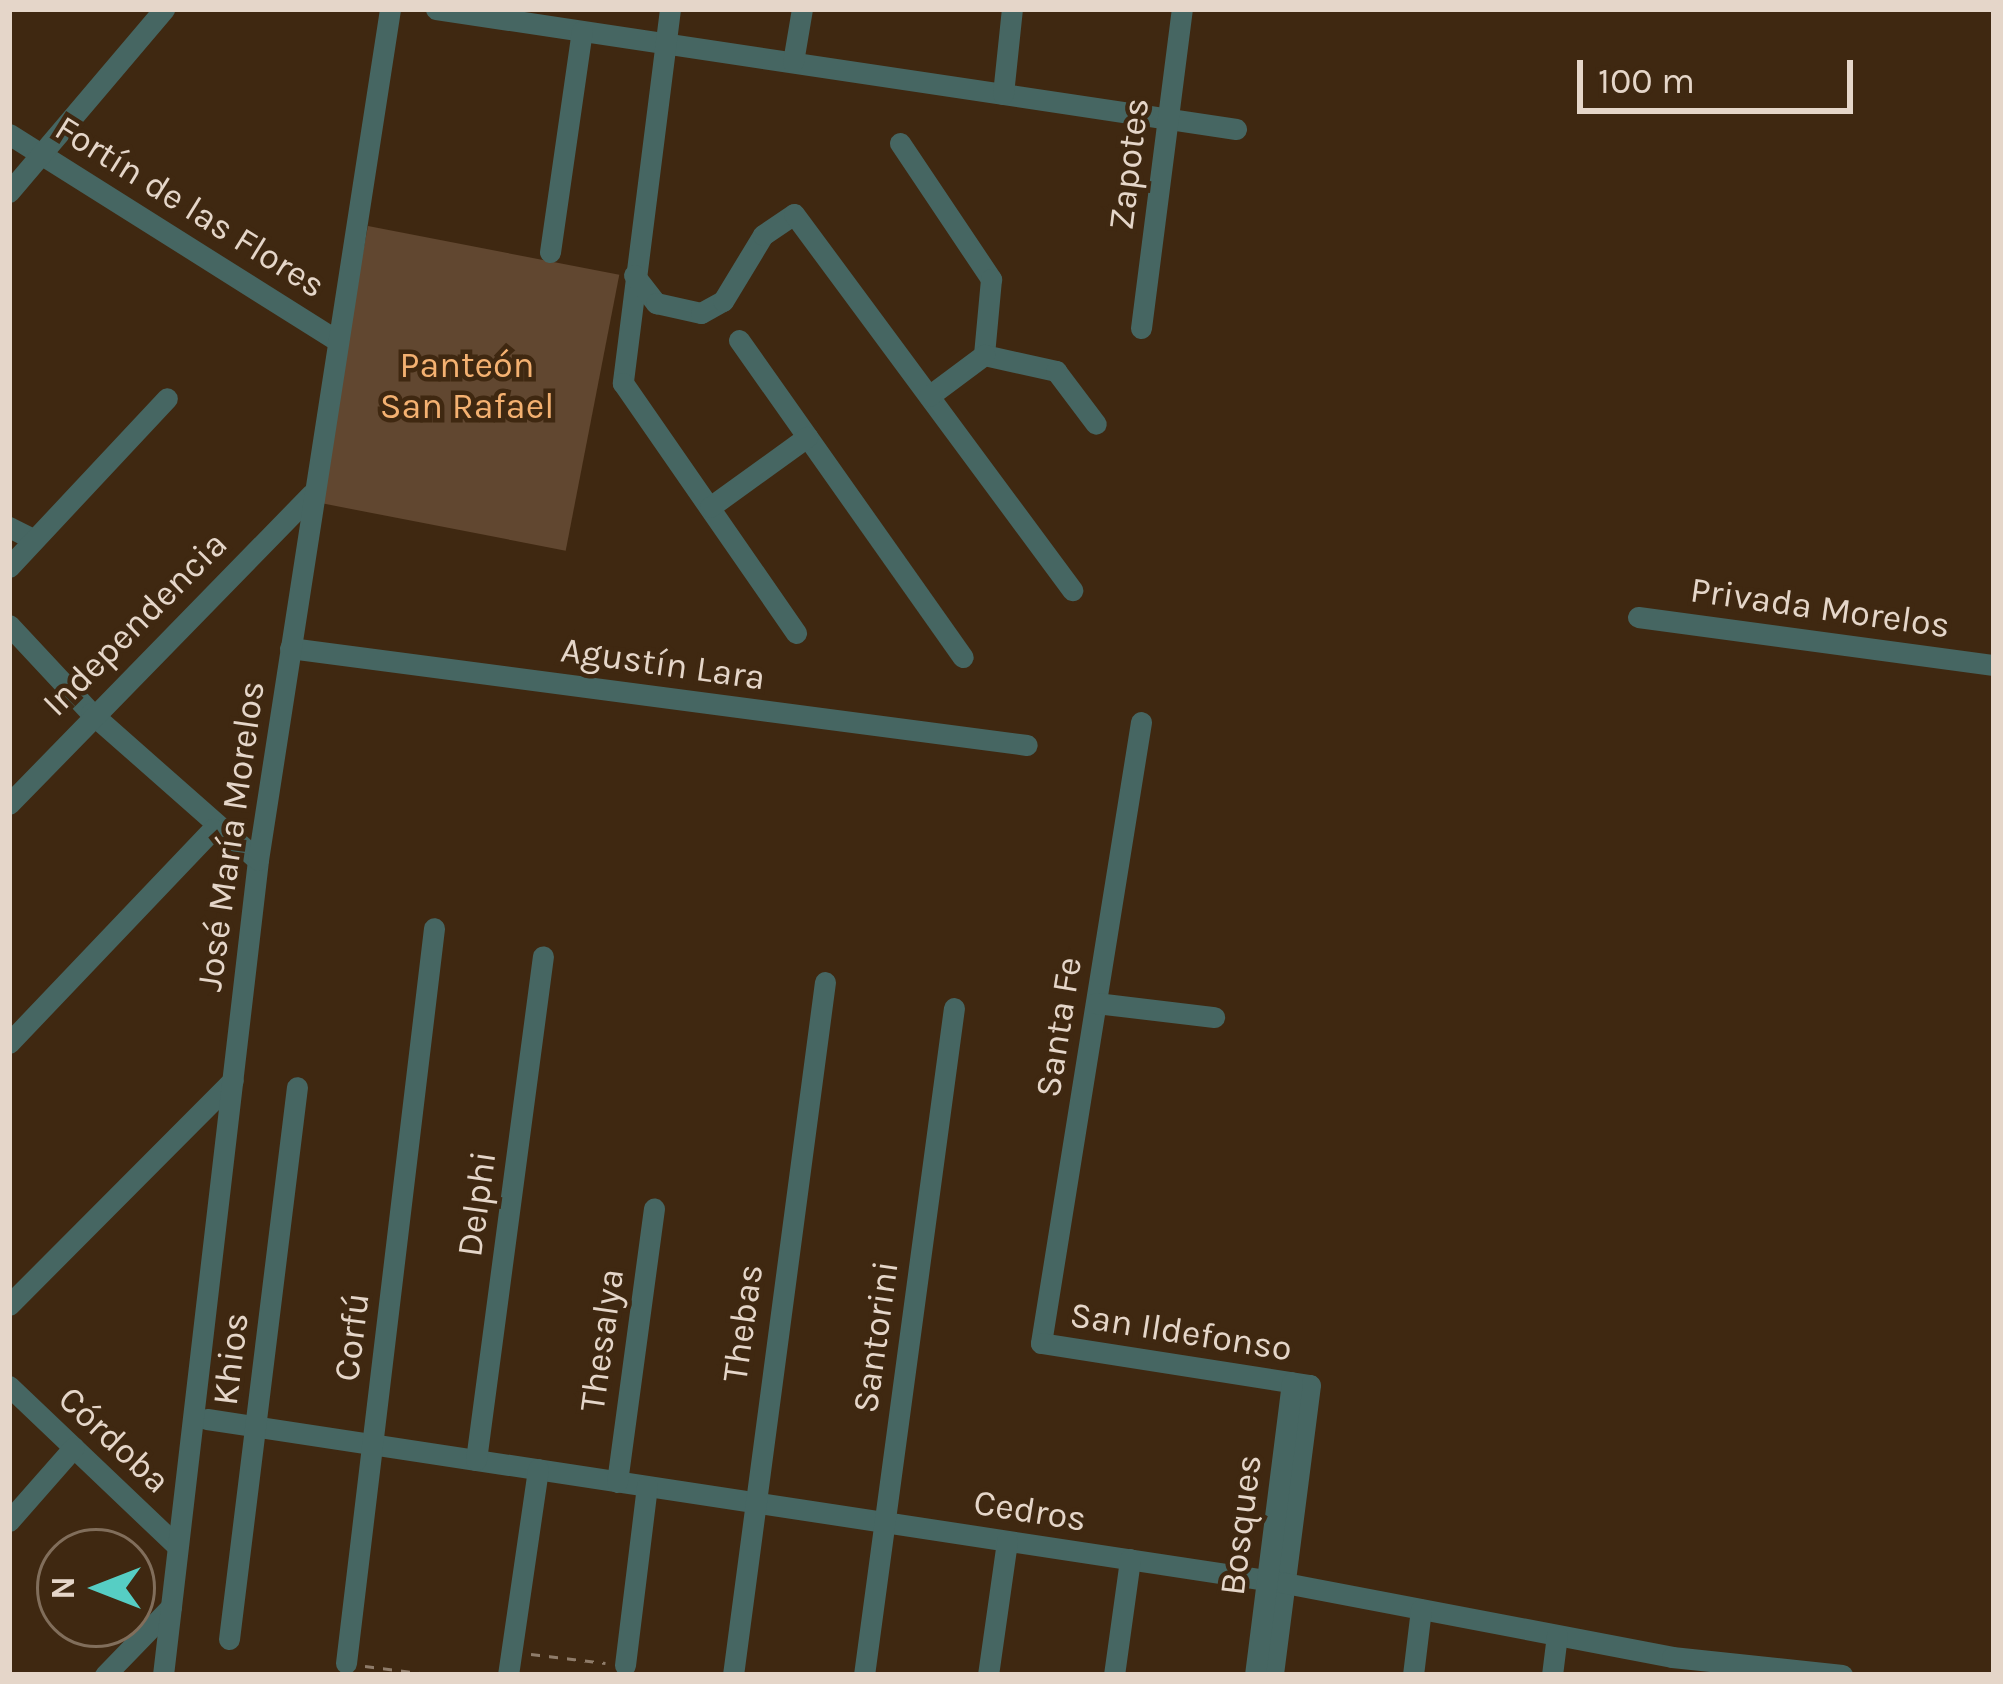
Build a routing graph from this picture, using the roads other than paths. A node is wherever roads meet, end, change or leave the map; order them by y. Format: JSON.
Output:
{"nodes":[{"id":1,"x":164,"y":9,"type":"edge"},
{"id":2,"x":390,"y":9,"type":"edge"},
{"id":3,"x":436,"y":9,"type":"edge"},
{"id":4,"x":670,"y":9,"type":"edge"},
{"id":5,"x":802,"y":9,"type":"edge"},
{"id":6,"x":1012,"y":9,"type":"edge"},
{"id":7,"x":1182,"y":9,"type":"edge"},
{"id":8,"x":520,"y":15,"type":"edge"},
{"id":9,"x":582,"y":31,"type":"junction"},
{"id":10,"x":664,"y":43,"type":"junction"},
{"id":11,"x":793,"y":62,"type":"junction"},
{"id":12,"x":1003,"y":94,"type":"junction"},
{"id":13,"x":1168,"y":119,"type":"junction"},
{"id":14,"x":1236,"y":129,"type":"dead end"},
{"id":15,"x":9,"y":134,"type":"edge"},
{"id":16,"x":900,"y":142,"type":"dead end"},
{"id":17,"x":44,"y":152,"type":"junction"},
{"id":18,"x":9,"y":192,"type":"edge"},
{"id":19,"x":550,"y":252,"type":"dead end"},
{"id":20,"x":634,"y":275,"type":"junction"},
{"id":21,"x":1141,"y":328,"type":"dead end"},
{"id":22,"x":335,"y":339,"type":"junction"},
{"id":23,"x":739,"y":340,"type":"dead end"},
{"id":24,"x":984,"y":355,"type":"junction"},
{"id":25,"x":929,"y":396,"type":"junction"},
{"id":26,"x":167,"y":398,"type":"dead end"},
{"id":27,"x":1096,"y":424,"type":"dead end"},
{"id":28,"x":807,"y":437,"type":"junction"},
{"id":29,"x":311,"y":494,"type":"junction"},
{"id":30,"x":710,"y":507,"type":"junction"},
{"id":31,"x":9,"y":527,"type":"edge"},
{"id":32,"x":34,"y":540,"type":"junction"},
{"id":33,"x":9,"y":566,"type":"edge"},
{"id":34,"x":1072,"y":590,"type":"dead end"},
{"id":35,"x":1638,"y":617,"type":"dead end"},
{"id":36,"x":9,"y":625,"type":"edge"},
{"id":37,"x":796,"y":633,"type":"dead end"},
{"id":38,"x":290,"y":647,"type":"junction"},
{"id":39,"x":963,"y":657,"type":"dead end"},
{"id":40,"x":1994,"y":665,"type":"edge"},
{"id":41,"x":91,"y":713,"type":"junction"},
{"id":42,"x":1141,"y":722,"type":"dead end"},
{"id":43,"x":1027,"y":746,"type":"dead end"},
{"id":44,"x":9,"y":804,"type":"edge"},
{"id":45,"x":213,"y":829,"type":"junction"},
{"id":46,"x":258,"y":860,"type":"junction"},
{"id":47,"x":434,"y":928,"type":"dead end"},
{"id":48,"x":543,"y":956,"type":"dead end"},
{"id":49,"x":825,"y":982,"type":"dead end"},
{"id":50,"x":1096,"y":1003,"type":"junction"},
{"id":51,"x":954,"y":1008,"type":"dead end"},
{"id":52,"x":1214,"y":1017,"type":"dead end"},
{"id":53,"x":9,"y":1043,"type":"edge"},
{"id":54,"x":233,"y":1080,"type":"junction"},
{"id":55,"x":297,"y":1087,"type":"dead end"},
{"id":56,"x":654,"y":1208,"type":"dead end"},
{"id":57,"x":9,"y":1305,"type":"edge"},
{"id":58,"x":1041,"y":1343,"type":"joint"},
{"id":59,"x":1301,"y":1384,"type":"joint"},
{"id":60,"x":9,"y":1386,"type":"edge"},
{"id":61,"x":207,"y":1419,"type":"dead end"},
{"id":62,"x":256,"y":1426,"type":"junction"},
{"id":63,"x":372,"y":1444,"type":"junction"},
{"id":64,"x":74,"y":1447,"type":"junction"},
{"id":65,"x":476,"y":1460,"type":"junction"},
{"id":66,"x":538,"y":1469,"type":"junction"},
{"id":67,"x":617,"y":1481,"type":"junction"},
{"id":68,"x":647,"y":1486,"type":"junction"},
{"id":69,"x":751,"y":1502,"type":"junction"},
{"id":70,"x":9,"y":1521,"type":"edge"},
{"id":71,"x":884,"y":1522,"type":"junction"},
{"id":72,"x":1006,"y":1540,"type":"junction"},
{"id":73,"x":174,"y":1543,"type":"junction"},
{"id":74,"x":1130,"y":1559,"type":"junction"},
{"id":75,"x":1277,"y":1582,"type":"junction"},
{"id":76,"x":171,"y":1607,"type":"junction"},
{"id":77,"x":1421,"y":1609,"type":"junction"},
{"id":78,"x":1557,"y":1635,"type":"junction"},
{"id":79,"x":230,"y":1639,"type":"dead end"},
{"id":80,"x":346,"y":1664,"type":"road end"},
{"id":81,"x":625,"y":1665,"type":"road end"},
{"id":82,"x":1671,"y":1666,"type":"edge"},
{"id":83,"x":1786,"y":1672,"type":"edge"},
{"id":84,"x":105,"y":1675,"type":"edge"},
{"id":85,"x":163,"y":1675,"type":"edge"},
{"id":86,"x":508,"y":1675,"type":"edge"},
{"id":87,"x":733,"y":1675,"type":"edge"},
{"id":88,"x":863,"y":1675,"type":"edge"},
{"id":89,"x":988,"y":1675,"type":"edge"},
{"id":90,"x":1114,"y":1675,"type":"edge"},
{"id":91,"x":1255,"y":1675,"type":"edge"},
{"id":92,"x":1273,"y":1675,"type":"edge"},
{"id":93,"x":1413,"y":1675,"type":"edge"},
{"id":94,"x":1552,"y":1675,"type":"edge"},
{"id":95,"x":1843,"y":1675,"type":"edge"}],
"edges":[{"from":1,"to":17,"type":"street"},
{"from":2,"to":22,"type":"street","name":"José María Morelos"},
{"from":3,"to":8,"type":"street"},
{"from":4,"to":10,"type":"street"},
{"from":5,"to":11,"type":"street"},
{"from":6,"to":12,"type":"street"},
{"from":7,"to":13,"type":"street","name":"Zapotes"},
{"from":8,"to":9,"type":"street"},
{"from":9,"to":10,"type":"street"},
{"from":9,"to":19,"type":"street"},
{"from":10,"to":11,"type":"street"},
{"from":10,"to":20,"type":"street"},
{"from":11,"to":12,"type":"street"},
{"from":12,"to":13,"type":"street"},
{"from":13,"to":14,"type":"street"},
{"from":13,"to":21,"type":"street","name":"Zapotes"},
{"from":15,"to":17,"type":"street","name":"Fortín de las Flores"},
{"from":16,"to":24,"type":"street"},
{"from":17,"to":18,"type":"street"},
{"from":17,"to":22,"type":"street","name":"Fortín de las Flores"},
{"from":20,"to":25,"type":"street"},
{"from":20,"to":30,"type":"street"},
{"from":22,"to":29,"type":"street","name":"José María Morelos"},
{"from":23,"to":28,"type":"street"},
{"from":24,"to":25,"type":"street"},
{"from":24,"to":27,"type":"street"},
{"from":25,"to":34,"type":"street"},
{"from":26,"to":32,"type":"street"},
{"from":28,"to":30,"type":"street"},
{"from":28,"to":39,"type":"street"},
{"from":29,"to":38,"type":"street","name":"José María Morelos"},
{"from":29,"to":41,"type":"street","name":"Independencia"},
{"from":30,"to":37,"type":"street"},
{"from":31,"to":32,"type":"street"},
{"from":32,"to":33,"type":"street"},
{"from":35,"to":40,"type":"street","name":"Privada Morelos"},
{"from":36,"to":41,"type":"street"},
{"from":38,"to":43,"type":"street","name":"Agustín Lara"},
{"from":38,"to":46,"type":"street","name":"José María Morelos"},
{"from":41,"to":44,"type":"street","name":"Independencia"},
{"from":41,"to":45,"type":"street"},
{"from":42,"to":50,"type":"street","name":"Santa Fe"},
{"from":45,"to":46,"type":"street"},
{"from":45,"to":53,"type":"street"},
{"from":46,"to":54,"type":"street","name":"José María Morelos"},
{"from":47,"to":63,"type":"street","name":"Corfú"},
{"from":48,"to":65,"type":"street","name":"Delphi"},
{"from":49,"to":69,"type":"street","name":"Thebas"},
{"from":50,"to":52,"type":"street"},
{"from":50,"to":58,"type":"street","name":"Santa Fe"},
{"from":51,"to":71,"type":"street","name":"Santorini"},
{"from":54,"to":57,"type":"street"},
{"from":54,"to":73,"type":"street","name":"José María Morelos"},
{"from":55,"to":62,"type":"street","name":"Khios"},
{"from":56,"to":67,"type":"street","name":"Thesalya"},
{"from":58,"to":59,"type":"street","name":"San Ildefonso"},
{"from":59,"to":75,"type":"street","name":"Bosques"},
{"from":60,"to":64,"type":"street","name":"Córdoba"},
{"from":61,"to":62,"type":"street","name":"Cedros"},
{"from":62,"to":63,"type":"street","name":"Cedros"},
{"from":62,"to":79,"type":"street","name":"Khios"},
{"from":63,"to":65,"type":"street","name":"Cedros"},
{"from":63,"to":80,"type":"street","name":"Corfú"},
{"from":64,"to":70,"type":"street"},
{"from":64,"to":73,"type":"street","name":"Córdoba"},
{"from":65,"to":66,"type":"street","name":"Cedros"},
{"from":66,"to":67,"type":"street","name":"Cedros"},
{"from":66,"to":86,"type":"street"},
{"from":67,"to":68,"type":"street","name":"Cedros"},
{"from":68,"to":69,"type":"street","name":"Cedros"},
{"from":68,"to":81,"type":"street"},
{"from":69,"to":71,"type":"street","name":"Cedros"},
{"from":69,"to":87,"type":"street","name":"Thebas"},
{"from":71,"to":72,"type":"street","name":"Cedros"},
{"from":71,"to":88,"type":"street","name":"Santorini"},
{"from":72,"to":74,"type":"street","name":"Cedros"},
{"from":72,"to":89,"type":"street"},
{"from":73,"to":76,"type":"street","name":"José María Morelos"},
{"from":74,"to":75,"type":"street","name":"Cedros"},
{"from":74,"to":90,"type":"street"},
{"from":75,"to":77,"type":"street","name":"Cedros"},
{"from":75,"to":91,"type":"street","name":"Bosques"},
{"from":75,"to":92,"type":"street","name":"Bosques"},
{"from":76,"to":84,"type":"street"},
{"from":76,"to":85,"type":"street","name":"José María Morelos"},
{"from":77,"to":78,"type":"street","name":"Cedros"},
{"from":77,"to":93,"type":"street"},
{"from":78,"to":82,"type":"street","name":"Cedros"},
{"from":78,"to":94,"type":"street"},
{"from":82,"to":83,"type":"street","name":"Cedros"},
{"from":83,"to":95,"type":"street","name":"Cedros"}]}
